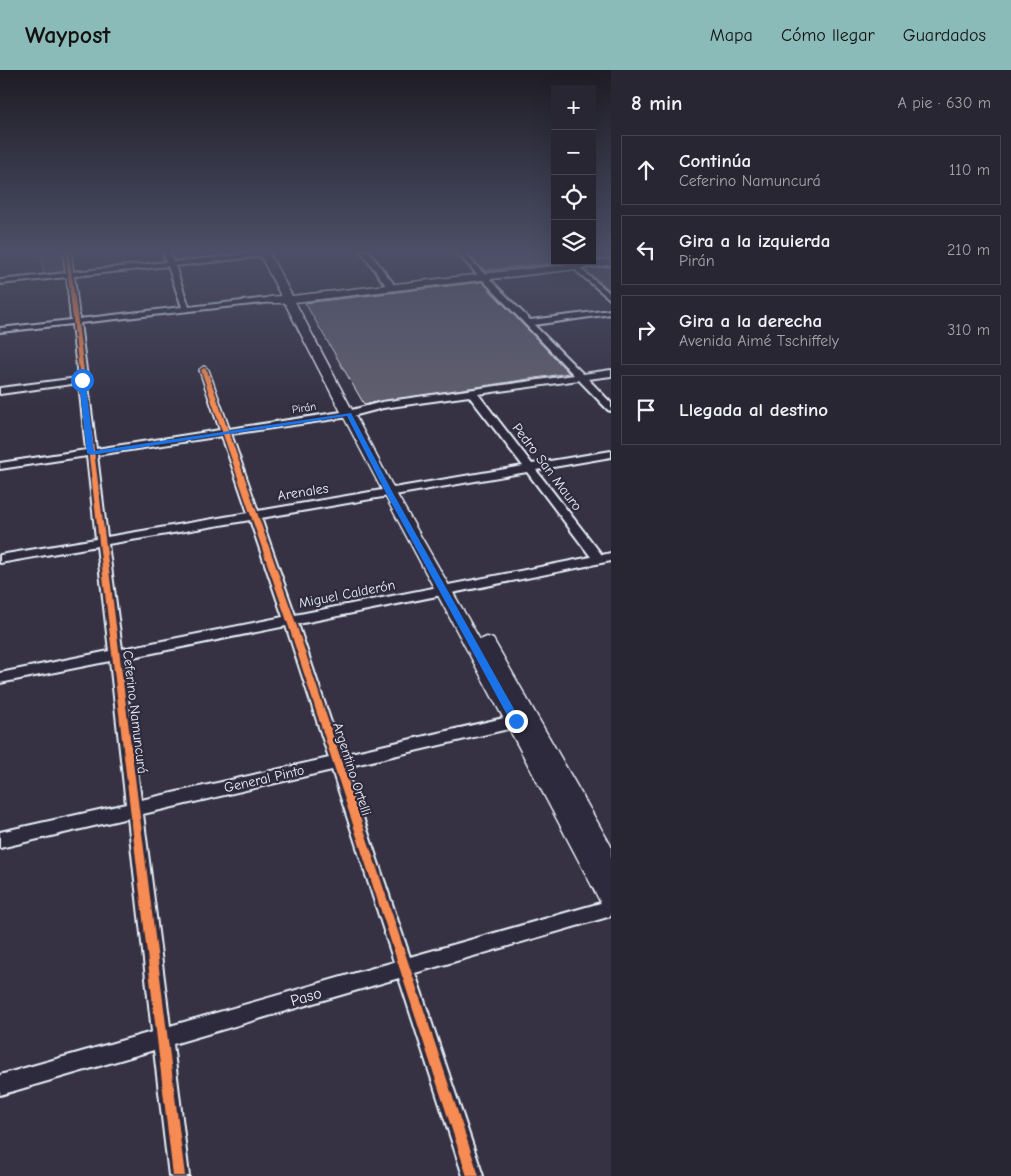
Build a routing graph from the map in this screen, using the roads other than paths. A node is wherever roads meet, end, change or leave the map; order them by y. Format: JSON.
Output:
{"nodes":[{"id":1,"x":73,"y":303,"type":"edge"},
{"id":2,"x":184,"y":303,"type":"edge"},
{"id":3,"x":244,"y":303,"type":"edge"},
{"id":4,"x":289,"y":303,"type":"edge"},
{"id":5,"x":509,"y":303,"type":"edge"},
{"id":6,"x":186,"y":309,"type":"junction"},
{"id":7,"x":611,"y":312,"type":"edge"},
{"id":8,"x":75,"y":322,"type":"junction"},
{"id":9,"x":529,"y":323,"type":"junction"},
{"id":10,"x":0,"y":330,"type":"edge"},
{"id":11,"x":204,"y":370,"type":"dead end"},
{"id":12,"x":611,"y":373,"type":"edge"},
{"id":13,"x":581,"y":377,"type":"junction"},
{"id":14,"x":82,"y":380,"type":"junction"},
{"id":15,"x":0,"y":391,"type":"edge"},
{"id":16,"x":472,"y":393,"type":"junction"},
{"id":17,"x":611,"y":408,"type":"edge"},
{"id":18,"x":354,"y":413,"type":"junction"},
{"id":19,"x":227,"y":432,"type":"junction"},
{"id":20,"x":91,"y":453,"type":"junction"},
{"id":21,"x":611,"y":454,"type":"edge"},
{"id":22,"x":0,"y":466,"type":"edge"},
{"id":23,"x":532,"y":469,"type":"junction"},
{"id":24,"x":395,"y":492,"type":"junction"},
{"id":25,"x":253,"y":515,"type":"junction"},
{"id":26,"x":102,"y":542,"type":"junction"},
{"id":27,"x":611,"y":557,"type":"edge"},
{"id":28,"x":0,"y":559,"type":"edge"},
{"id":29,"x":599,"y":559,"type":"junction"},
{"id":30,"x":450,"y":589,"type":"junction"},
{"id":31,"x":290,"y":621,"type":"junction"},
{"id":32,"x":116,"y":656,"type":"junction"},
{"id":33,"x":0,"y":678,"type":"edge"},
{"id":34,"x":522,"y":719,"type":"junction"},
{"id":35,"x":337,"y":762,"type":"junction"},
{"id":36,"x":134,"y":809,"type":"junction"},
{"id":37,"x":0,"y":840,"type":"edge"},
{"id":38,"x":611,"y":868,"type":"edge"},
{"id":39,"x":611,"y":899,"type":"edge"},
{"id":40,"x":611,"y":908,"type":"edge"},
{"id":41,"x":405,"y":968,"type":"junction"},
{"id":42,"x":162,"y":1038,"type":"junction"},
{"id":43,"x":0,"y":1086,"type":"edge"},
{"id":44,"x":179,"y":1176,"type":"edge"},
{"id":45,"x":473,"y":1176,"type":"edge"}],
"edges":[{"from":1,"to":8,"type":"street","name":"Ceferino Namuncurá"},
{"from":2,"to":6,"type":"street"},
{"from":3,"to":6,"type":"street"},
{"from":4,"to":18,"type":"main road"},
{"from":5,"to":9,"type":"street"},
{"from":6,"to":8,"type":"street"},
{"from":7,"to":9,"type":"street"},
{"from":8,"to":10,"type":"street"},
{"from":8,"to":14,"type":"street","name":"Ceferino Namuncurá"},
{"from":9,"to":13,"type":"street"},
{"from":11,"to":19,"type":"street","name":"Argentino Ortelli"},
{"from":12,"to":13,"type":"street","name":"Pirán"},
{"from":13,"to":16,"type":"street","name":"Pirán"},
{"from":13,"to":17,"type":"street"},
{"from":14,"to":15,"type":"street"},
{"from":14,"to":20,"type":"street","name":"Ceferino Namuncurá"},
{"from":16,"to":18,"type":"street","name":"Pirán"},
{"from":16,"to":23,"type":"street","name":"Pedro San Mauro"},
{"from":18,"to":19,"type":"street","name":"Pirán"},
{"from":18,"to":24,"type":"main road"},
{"from":19,"to":20,"type":"street","name":"Pirán"},
{"from":19,"to":25,"type":"street","name":"Argentino Ortelli"},
{"from":20,"to":22,"type":"street","name":"Pirán"},
{"from":20,"to":26,"type":"street","name":"Ceferino Namuncurá"},
{"from":21,"to":23,"type":"street","name":"Arenales"},
{"from":23,"to":24,"type":"street","name":"Arenales"},
{"from":23,"to":29,"type":"street","name":"Pedro San Mauro"},
{"from":24,"to":25,"type":"street","name":"Arenales"},
{"from":24,"to":30,"type":"main road"},
{"from":25,"to":26,"type":"street","name":"Arenales"},
{"from":25,"to":31,"type":"street","name":"Argentino Ortelli"},
{"from":26,"to":28,"type":"street","name":"Arenales"},
{"from":26,"to":32,"type":"street","name":"Ceferino Namuncurá"},
{"from":27,"to":29,"type":"street","name":"Miguel Calderón"},
{"from":29,"to":30,"type":"street","name":"Miguel Calderón"},
{"from":30,"to":31,"type":"street","name":"Miguel Calderón"},
{"from":30,"to":34,"type":"main road"},
{"from":31,"to":32,"type":"street","name":"Miguel Calderón"},
{"from":31,"to":35,"type":"street","name":"Argentino Ortelli"},
{"from":32,"to":33,"type":"street","name":"Miguel Calderón"},
{"from":32,"to":36,"type":"street","name":"Ceferino Namuncurá"},
{"from":34,"to":35,"type":"street","name":"General Pinto"},
{"from":34,"to":38,"type":"main road"},
{"from":34,"to":39,"type":"main road"},
{"from":35,"to":36,"type":"street","name":"General Pinto"},
{"from":35,"to":41,"type":"street","name":"Argentino Ortelli"},
{"from":36,"to":37,"type":"street","name":"General Pinto"},
{"from":36,"to":42,"type":"street","name":"Ceferino Namuncurá"},
{"from":40,"to":41,"type":"street","name":"Paso"},
{"from":41,"to":42,"type":"street","name":"Paso"},
{"from":41,"to":45,"type":"street","name":"Argentino Ortelli"},
{"from":42,"to":43,"type":"street","name":"Paso"},
{"from":42,"to":44,"type":"street","name":"Ceferino Namuncurá"}]}
